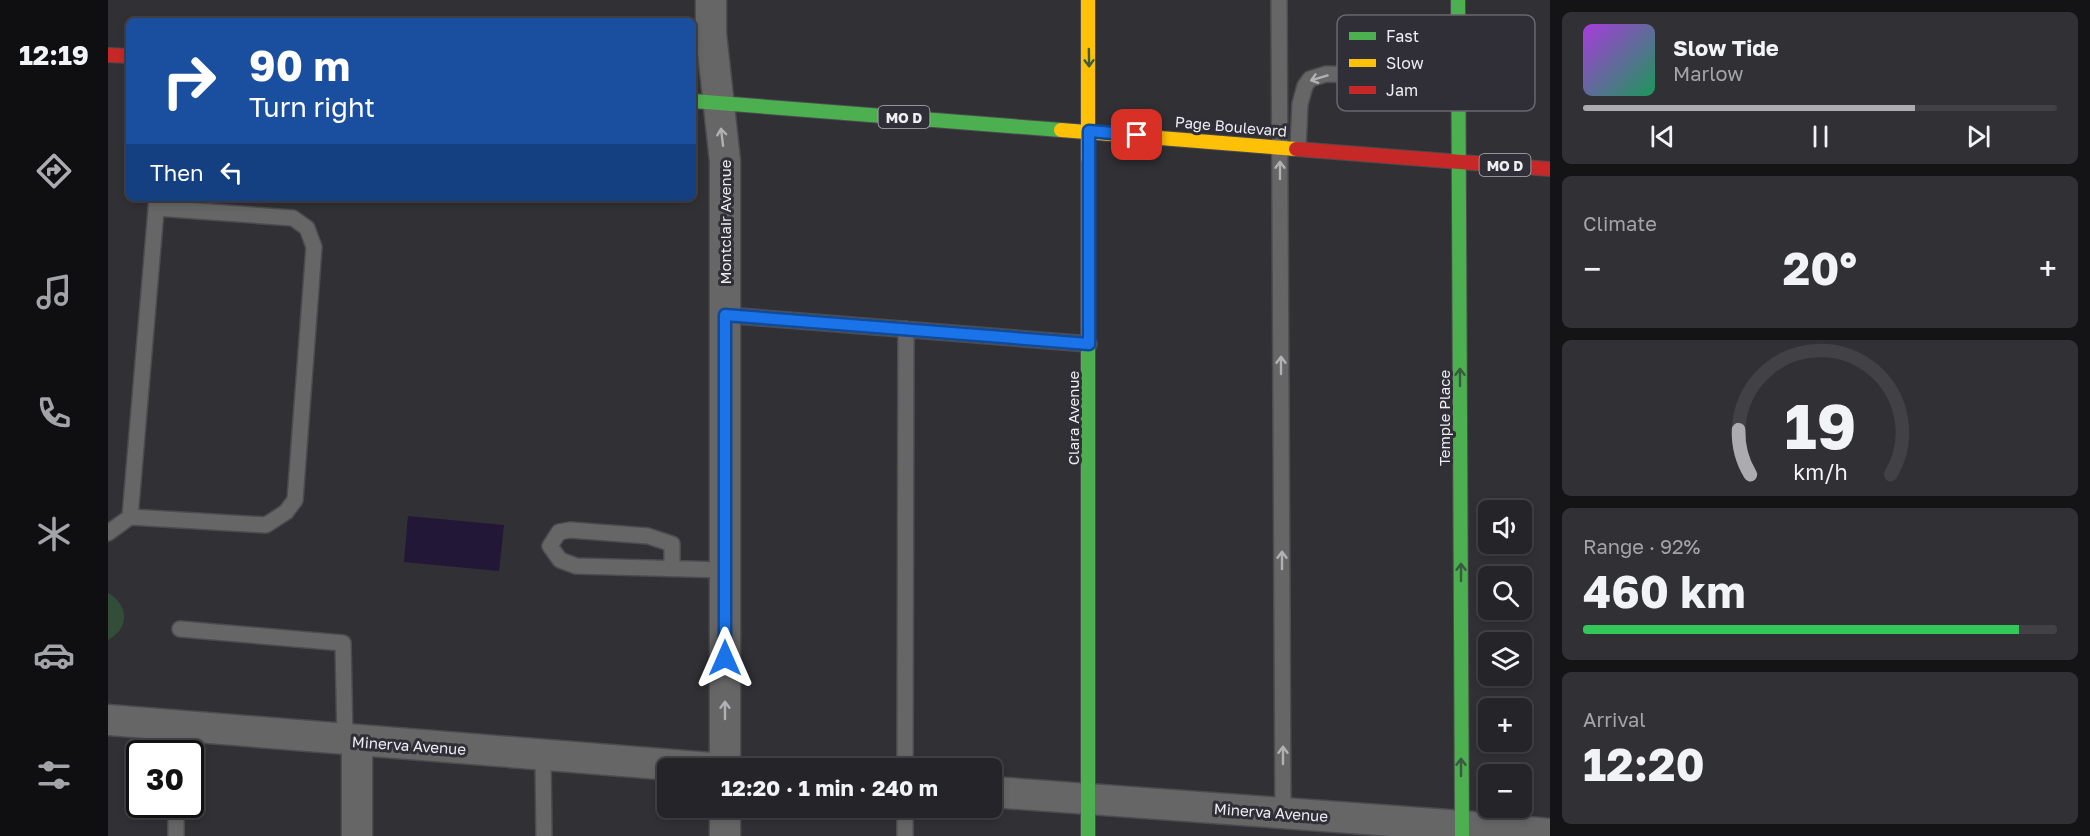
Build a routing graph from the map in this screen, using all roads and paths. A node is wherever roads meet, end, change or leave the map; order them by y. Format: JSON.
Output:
{"nodes":[{"id":1,"x":711,"y":0,"type":"edge"},
{"id":2,"x":1088,"y":0,"type":"edge"},
{"id":3,"x":1279,"y":0,"type":"edge"},
{"id":4,"x":1458,"y":0,"type":"edge"},
{"id":5,"x":1458,"y":15,"type":"edge"},
{"id":6,"x":108,"y":55,"type":"edge"},
{"id":7,"x":126,"y":57,"type":"edge"},
{"id":8,"x":1337,"y":75,"type":"edge"},
{"id":9,"x":706,"y":101,"type":"edge"},
{"id":10,"x":1459,"y":111,"type":"edge"},
{"id":11,"x":1089,"y":131,"type":"junction"},
{"id":12,"x":1280,"y":147,"type":"junction"},
{"id":13,"x":1298,"y":148,"type":"junction"},
{"id":14,"x":1459,"y":162,"type":"junction"},
{"id":15,"x":1550,"y":169,"type":"edge"},
{"id":16,"x":157,"y":203,"type":"edge"},
{"id":17,"x":725,"y":315,"type":"junction"},
{"id":18,"x":906,"y":329,"type":"junction"},
{"id":19,"x":1089,"y":344,"type":"junction"},
{"id":20,"x":130,"y":517,"type":"junction"},
{"id":21,"x":108,"y":533,"type":"edge"},
{"id":22,"x":672,"y":569,"type":"junction"},
{"id":23,"x":725,"y":570,"type":"junction"},
{"id":24,"x":180,"y":628,"type":"dead end"},
{"id":25,"x":108,"y":720,"type":"edge"},
{"id":26,"x":175,"y":739,"type":"edge"},
{"id":27,"x":351,"y":740,"type":"junction"},
{"id":28,"x":543,"y":755,"type":"junction"},
{"id":29,"x":725,"y":758,"type":"edge"},
{"id":30,"x":905,"y":758,"type":"edge"},
{"id":31,"x":657,"y":764,"type":"edge"},
{"id":32,"x":1002,"y":793,"type":"edge"},
{"id":33,"x":1088,"y":800,"type":"junction"},
{"id":34,"x":1283,"y":813,"type":"junction"},
{"id":35,"x":176,"y":818,"type":"edge"},
{"id":36,"x":725,"y":818,"type":"edge"},
{"id":37,"x":905,"y":818,"type":"edge"},
{"id":38,"x":1462,"y":831,"type":"edge"},
{"id":39,"x":1550,"y":834,"type":"edge"},
{"id":40,"x":176,"y":836,"type":"edge"},
{"id":41,"x":357,"y":836,"type":"edge"},
{"id":42,"x":544,"y":836,"type":"edge"},
{"id":43,"x":725,"y":836,"type":"edge"},
{"id":44,"x":905,"y":836,"type":"edge"},
{"id":45,"x":1088,"y":836,"type":"edge"}],
"edges":[{"from":1,"to":9,"type":"street","name":"Montclair Avenue"},
{"from":2,"to":11,"type":"street","name":"Clara Avenue","one_way":true},
{"from":3,"to":12,"type":"lane"},
{"from":4,"to":5,"type":"street","name":"Temple Place"},
{"from":6,"to":7,"type":"street"},
{"from":8,"to":13,"type":"lane","one_way":true},
{"from":9,"to":11,"type":"street","name":"Page Boulevard","number":"MO D"},
{"from":17,"to":9,"type":"street","name":"Montclair Avenue","one_way":true},
{"from":10,"to":14,"type":"street","name":"Temple Place"},
{"from":11,"to":12,"type":"street","name":"Page Boulevard","number":"MO D"},
{"from":11,"to":19,"type":"street","name":"Clara Avenue"},
{"from":12,"to":13,"type":"street","name":"Page Boulevard","number":"MO D"},
{"from":34,"to":12,"type":"lane","one_way":true},
{"from":13,"to":14,"type":"street","name":"Page Boulevard","number":"MO D"},
{"from":14,"to":15,"type":"street","name":"Page Boulevard","number":"MO D"},
{"from":38,"to":14,"type":"street","name":"Temple Place","one_way":true},
{"from":16,"to":20,"type":"lane"},
{"from":16,"to":20,"type":"lane"},
{"from":17,"to":18,"type":"lane"},
{"from":17,"to":23,"type":"street","name":"Montclair Avenue"},
{"from":18,"to":19,"type":"lane"},
{"from":18,"to":30,"type":"lane"},
{"from":19,"to":33,"type":"street","name":"Clara Avenue"},
{"from":20,"to":21,"type":"lane"},
{"from":22,"to":22,"type":"lane"},
{"from":22,"to":23,"type":"lane"},
{"from":29,"to":23,"type":"street","name":"Montclair Avenue","one_way":true},
{"from":24,"to":27,"type":"lane"},
{"from":25,"to":26,"type":"street","name":"Minerva Avenue"},
{"from":26,"to":27,"type":"street","name":"Minerva Avenue"},
{"from":27,"to":28,"type":"street","name":"Minerva Avenue"},
{"from":27,"to":41,"type":"street"},
{"from":28,"to":31,"type":"street","name":"Minerva Avenue"},
{"from":28,"to":42,"type":"lane"},
{"from":32,"to":33,"type":"street","name":"Minerva Avenue"},
{"from":33,"to":34,"type":"street","name":"Minerva Avenue"},
{"from":33,"to":45,"type":"street","name":"Clara Avenue"},
{"from":34,"to":38,"type":"street","name":"Minerva Avenue"},
{"from":35,"to":40,"type":"lane"},
{"from":36,"to":43,"type":"street"},
{"from":37,"to":44,"type":"lane"},
{"from":38,"to":39,"type":"street","name":"Minerva Avenue"}]}
